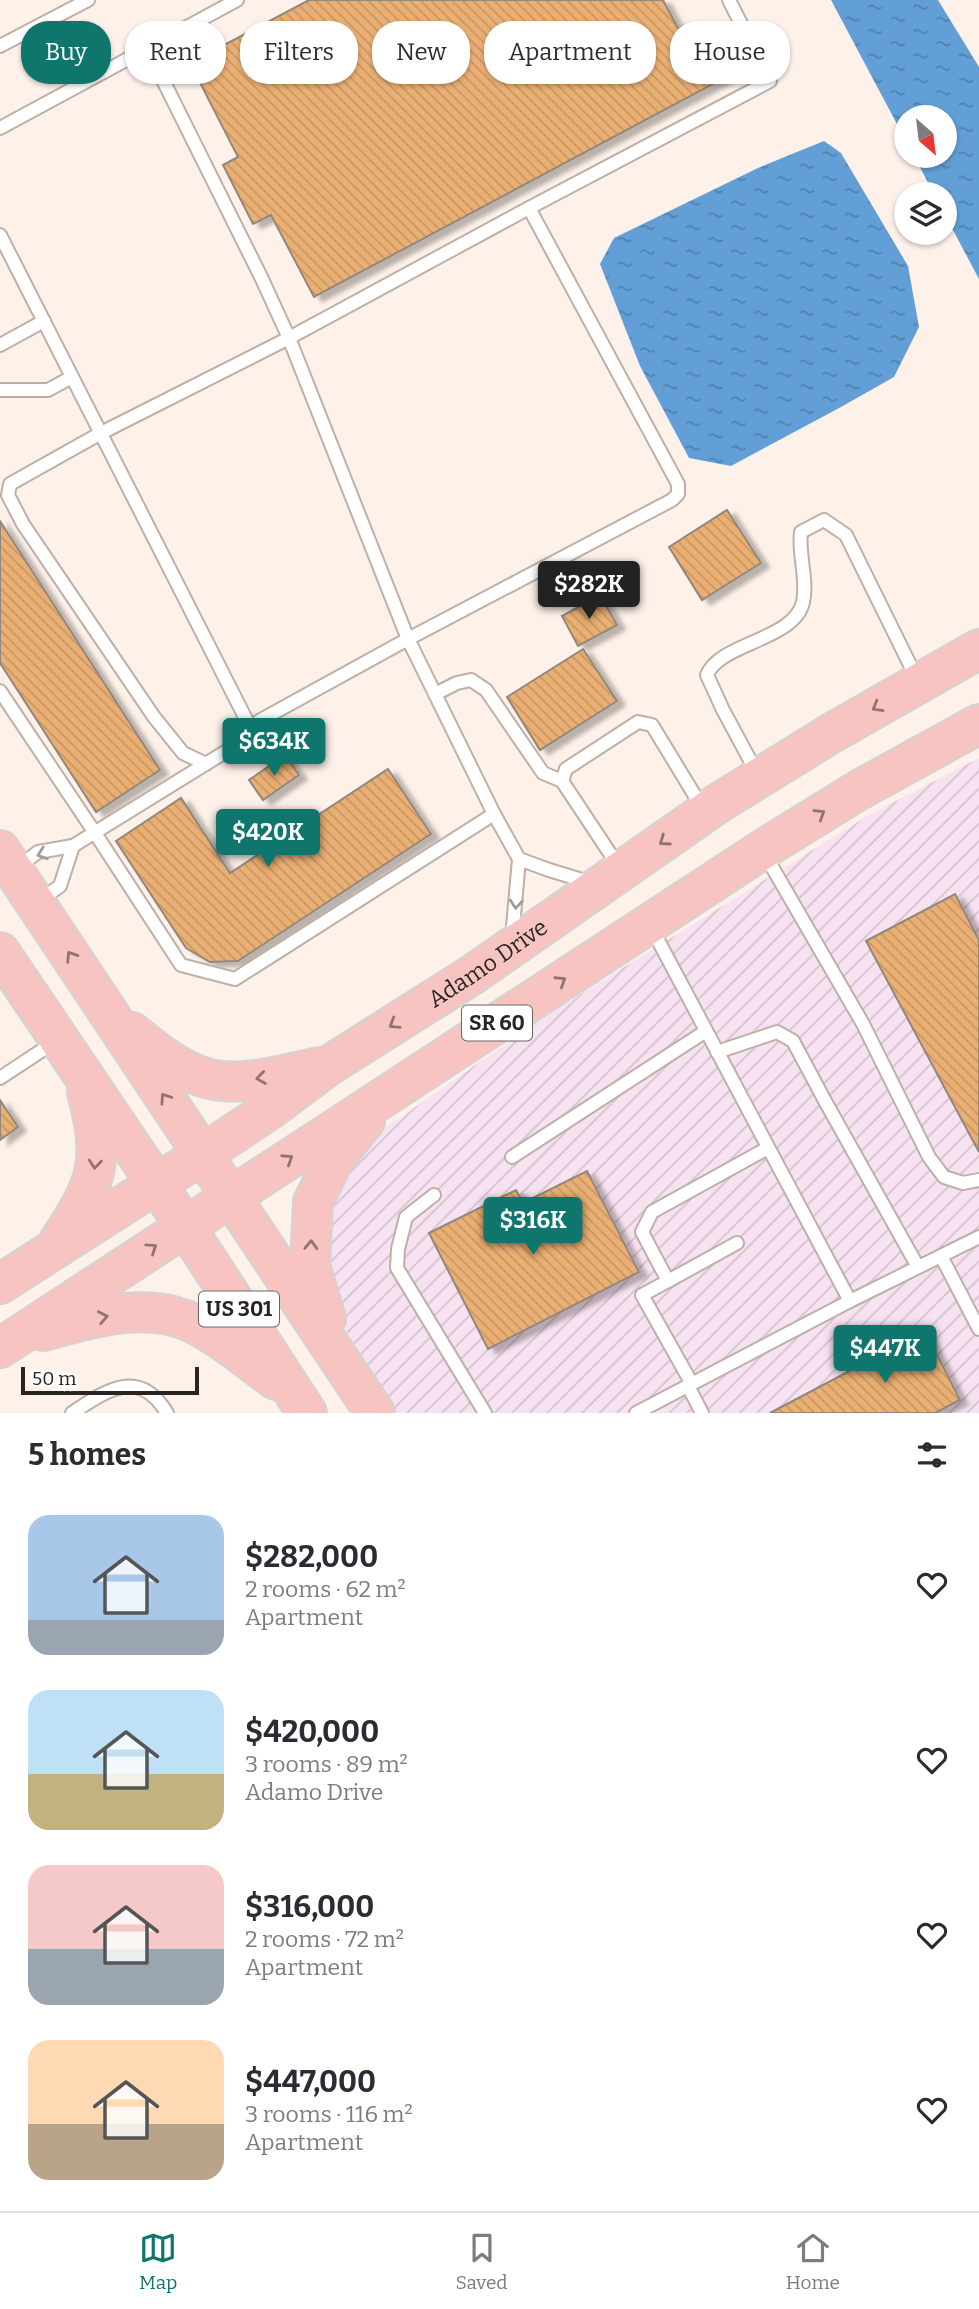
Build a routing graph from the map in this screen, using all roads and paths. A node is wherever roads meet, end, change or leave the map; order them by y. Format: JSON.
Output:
{"nodes":[{"id":1,"x":88,"y":0,"type":"edge"},
{"id":2,"x":237,"y":0,"type":"edge"},
{"id":3,"x":729,"y":0,"type":"edge"},
{"id":4,"x":198,"y":21,"type":"edge"},
{"id":5,"x":0,"y":46,"type":"edge"},
{"id":6,"x":125,"y":60,"type":"edge"},
{"id":7,"x":165,"y":84,"type":"edge"},
{"id":8,"x":0,"y":128,"type":"edge"},
{"id":9,"x":529,"y":208,"type":"junction"},
{"id":10,"x":0,"y":235,"type":"edge"},
{"id":11,"x":44,"y":321,"type":"junction"},
{"id":12,"x":289,"y":338,"type":"junction"},
{"id":13,"x":0,"y":345,"type":"edge"},
{"id":14,"x":72,"y":377,"type":"junction"},
{"id":15,"x":0,"y":390,"type":"edge"},
{"id":16,"x":101,"y":433,"type":"junction"},
{"id":17,"x":408,"y":639,"type":"junction"},
{"id":18,"x":979,"y":649,"type":"edge"},
{"id":19,"x":918,"y":682,"type":"junction"},
{"id":20,"x":0,"y":691,"type":"edge"},
{"id":21,"x":435,"y":694,"type":"junction"},
{"id":22,"x":979,"y":724,"type":"edge"},
{"id":23,"x":251,"y":729,"type":"junction"},
{"id":24,"x":206,"y":764,"type":"junction"},
{"id":25,"x":759,"y":778,"type":"junction"},
{"id":26,"x":562,"y":781,"type":"junction"},
{"id":27,"x":705,"y":813,"type":"junction"},
{"id":28,"x":494,"y":814,"type":"junction"},
{"id":29,"x":95,"y":833,"type":"junction"},
{"id":30,"x":74,"y":846,"type":"junction"},
{"id":31,"x":762,"y":850,"type":"junction"},
{"id":32,"x":519,"y":859,"type":"junction"},
{"id":33,"x":7,"y":860,"type":"edge"},
{"id":34,"x":611,"y":878,"type":"junction"},
{"id":35,"x":36,"y":903,"type":"junction"},
{"id":36,"x":649,"y":923,"type":"junction"},
{"id":37,"x":510,"y":949,"type":"junction"},
{"id":38,"x":0,"y":952,"type":"edge"},
{"id":39,"x":108,"y":1013,"type":"junction"},
{"id":40,"x":706,"y":1031,"type":"junction"},
{"id":41,"x":59,"y":1039,"type":"junction"},
{"id":42,"x":717,"y":1052,"type":"junction"},
{"id":43,"x":328,"y":1066,"type":"junction"},
{"id":44,"x":82,"y":1073,"type":"junction"},
{"id":45,"x":0,"y":1078,"type":"edge"},
{"id":46,"x":385,"y":1096,"type":"junction"},
{"id":47,"x":768,"y":1148,"type":"junction"},
{"id":48,"x":203,"y":1154,"type":"junction"},
{"id":49,"x":512,"y":1157,"type":"dead end"},
{"id":50,"x":979,"y":1180,"type":"edge"},
{"id":51,"x":156,"y":1184,"type":"junction"},
{"id":52,"x":434,"y":1195,"type":"dead end"},
{"id":53,"x":231,"y":1196,"type":"junction"},
{"id":54,"x":185,"y":1226,"type":"junction"},
{"id":55,"x":979,"y":1237,"type":"edge"},
{"id":56,"x":737,"y":1243,"type":"dead end"},
{"id":57,"x":54,"y":1248,"type":"junction"},
{"id":58,"x":941,"y":1256,"type":"junction"},
{"id":59,"x":918,"y":1267,"type":"junction"},
{"id":60,"x":668,"y":1281,"type":"junction"},
{"id":61,"x":0,"y":1284,"type":"edge"},
{"id":62,"x":850,"y":1301,"type":"junction"},
{"id":63,"x":979,"y":1329,"type":"edge"},
{"id":64,"x":7,"y":1343,"type":"edge"},
{"id":65,"x":337,"y":1358,"type":"junction"},
{"id":66,"x":690,"y":1385,"type":"junction"},
{"id":67,"x":300,"y":1402,"type":"edge"},
{"id":68,"x":72,"y":1413,"type":"edge"},
{"id":69,"x":167,"y":1413,"type":"edge"},
{"id":70,"x":375,"y":1413,"type":"edge"},
{"id":71,"x":485,"y":1413,"type":"edge"},
{"id":72,"x":636,"y":1413,"type":"edge"},
{"id":73,"x":702,"y":1413,"type":"edge"}],
"edges":[{"from":1,"to":5,"type":"lane"},
{"from":2,"to":4,"type":"lane"},
{"from":3,"to":9,"type":"lane"},
{"from":6,"to":8,"type":"lane"},
{"from":7,"to":12,"type":"lane"},
{"from":9,"to":12,"type":"lane"},
{"from":9,"to":17,"type":"lane"},
{"from":10,"to":11,"type":"lane"},
{"from":11,"to":13,"type":"lane"},
{"from":11,"to":14,"type":"lane"},
{"from":12,"to":16,"type":"lane"},
{"from":12,"to":17,"type":"lane"},
{"from":14,"to":15,"type":"lane"},
{"from":14,"to":16,"type":"lane"},
{"from":16,"to":23,"type":"lane"},
{"from":16,"to":24,"type":"lane"},
{"from":17,"to":21,"type":"lane"},
{"from":17,"to":23,"type":"lane"},
{"from":18,"to":19,"type":"main road","name":"Adamo Drive","number":"SR 60"},
{"from":19,"to":25,"type":"main road","name":"Adamo Drive","number":"SR 60","one_way":true},
{"from":19,"to":25,"type":"lane"},
{"from":20,"to":29,"type":"lane"},
{"from":21,"to":26,"type":"lane"},
{"from":21,"to":28,"type":"lane"},
{"from":31,"to":22,"type":"main road","number":"SR 60","one_way":true},
{"from":23,"to":24,"type":"lane"},
{"from":24,"to":29,"type":"lane"},
{"from":25,"to":27,"type":"main road","name":"Adamo Drive","number":"SR 60"},
{"from":26,"to":27,"type":"lane"},
{"from":26,"to":34,"type":"lane"},
{"from":27,"to":34,"type":"main road","name":"Adamo Drive","number":"SR 60","one_way":true},
{"from":28,"to":29,"type":"lane"},
{"from":28,"to":32,"type":"lane"},
{"from":29,"to":30,"type":"lane"},
{"from":30,"to":33,"type":"lane","one_way":true},
{"from":30,"to":35,"type":"lane"},
{"from":31,"to":36,"type":"main road","number":"SR 60"},
{"from":31,"to":50,"type":"lane"},
{"from":32,"to":34,"type":"lane"},
{"from":32,"to":37,"type":"lane","one_way":true},
{"from":33,"to":35,"type":"main road","number":"US 301"},
{"from":34,"to":37,"type":"main road","name":"Adamo Drive","number":"SR 60"},
{"from":39,"to":35,"type":"main road","number":"US 301","one_way":true},
{"from":36,"to":40,"type":"lane"},
{"from":46,"to":36,"type":"main road","number":"SR 60","one_way":true},
{"from":37,"to":43,"type":"main road","name":"Adamo Drive","number":"SR 60","one_way":true},
{"from":38,"to":41,"type":"main road","number":"US 301"},
{"from":43,"to":39,"type":"main road","one_way":true},
{"from":48,"to":39,"type":"main road","number":"US 301","one_way":true},
{"from":40,"to":42,"type":"lane"},
{"from":40,"to":49,"type":"lane"},
{"from":41,"to":44,"type":"main road","number":"US 301"},
{"from":41,"to":45,"type":"lane"},
{"from":42,"to":47,"type":"lane"},
{"from":42,"to":59,"type":"lane"},
{"from":43,"to":48,"type":"main road","name":"Adamo Drive","number":"SR 60"},
{"from":44,"to":51,"type":"main road","number":"US 301"},
{"from":44,"to":57,"type":"main road","one_way":true},
{"from":53,"to":46,"type":"main road","number":"SR 60","one_way":true},
{"from":65,"to":46,"type":"main road","one_way":true},
{"from":47,"to":60,"type":"lane"},
{"from":47,"to":62,"type":"lane"},
{"from":48,"to":51,"type":"main road","name":"Adamo Drive"},
{"from":48,"to":53,"type":"main road","number":"US 301"},
{"from":51,"to":54,"type":"main road","number":"US 301"},
{"from":51,"to":57,"type":"main road","name":"Adamo Drive"},
{"from":52,"to":71,"type":"lane"},
{"from":53,"to":54,"type":"main road","number":"SR 60"},
{"from":53,"to":65,"type":"main road","number":"US 301"},
{"from":64,"to":54,"type":"main road","number":"SR 60","one_way":true},
{"from":54,"to":67,"type":"main road","number":"US 301"},
{"from":55,"to":58,"type":"lane"},
{"from":56,"to":60,"type":"lane"},
{"from":57,"to":61,"type":"main road","name":"Adamo Drive"},
{"from":58,"to":59,"type":"lane"},
{"from":58,"to":63,"type":"lane"},
{"from":59,"to":62,"type":"lane"},
{"from":60,"to":66,"type":"lane"},
{"from":62,"to":66,"type":"lane"},
{"from":64,"to":67,"type":"main road","one_way":true},
{"from":65,"to":70,"type":"main road","number":"US 301"},
{"from":66,"to":72,"type":"lane"},
{"from":66,"to":73,"type":"lane"},
{"from":68,"to":69,"type":"lane"}]}
